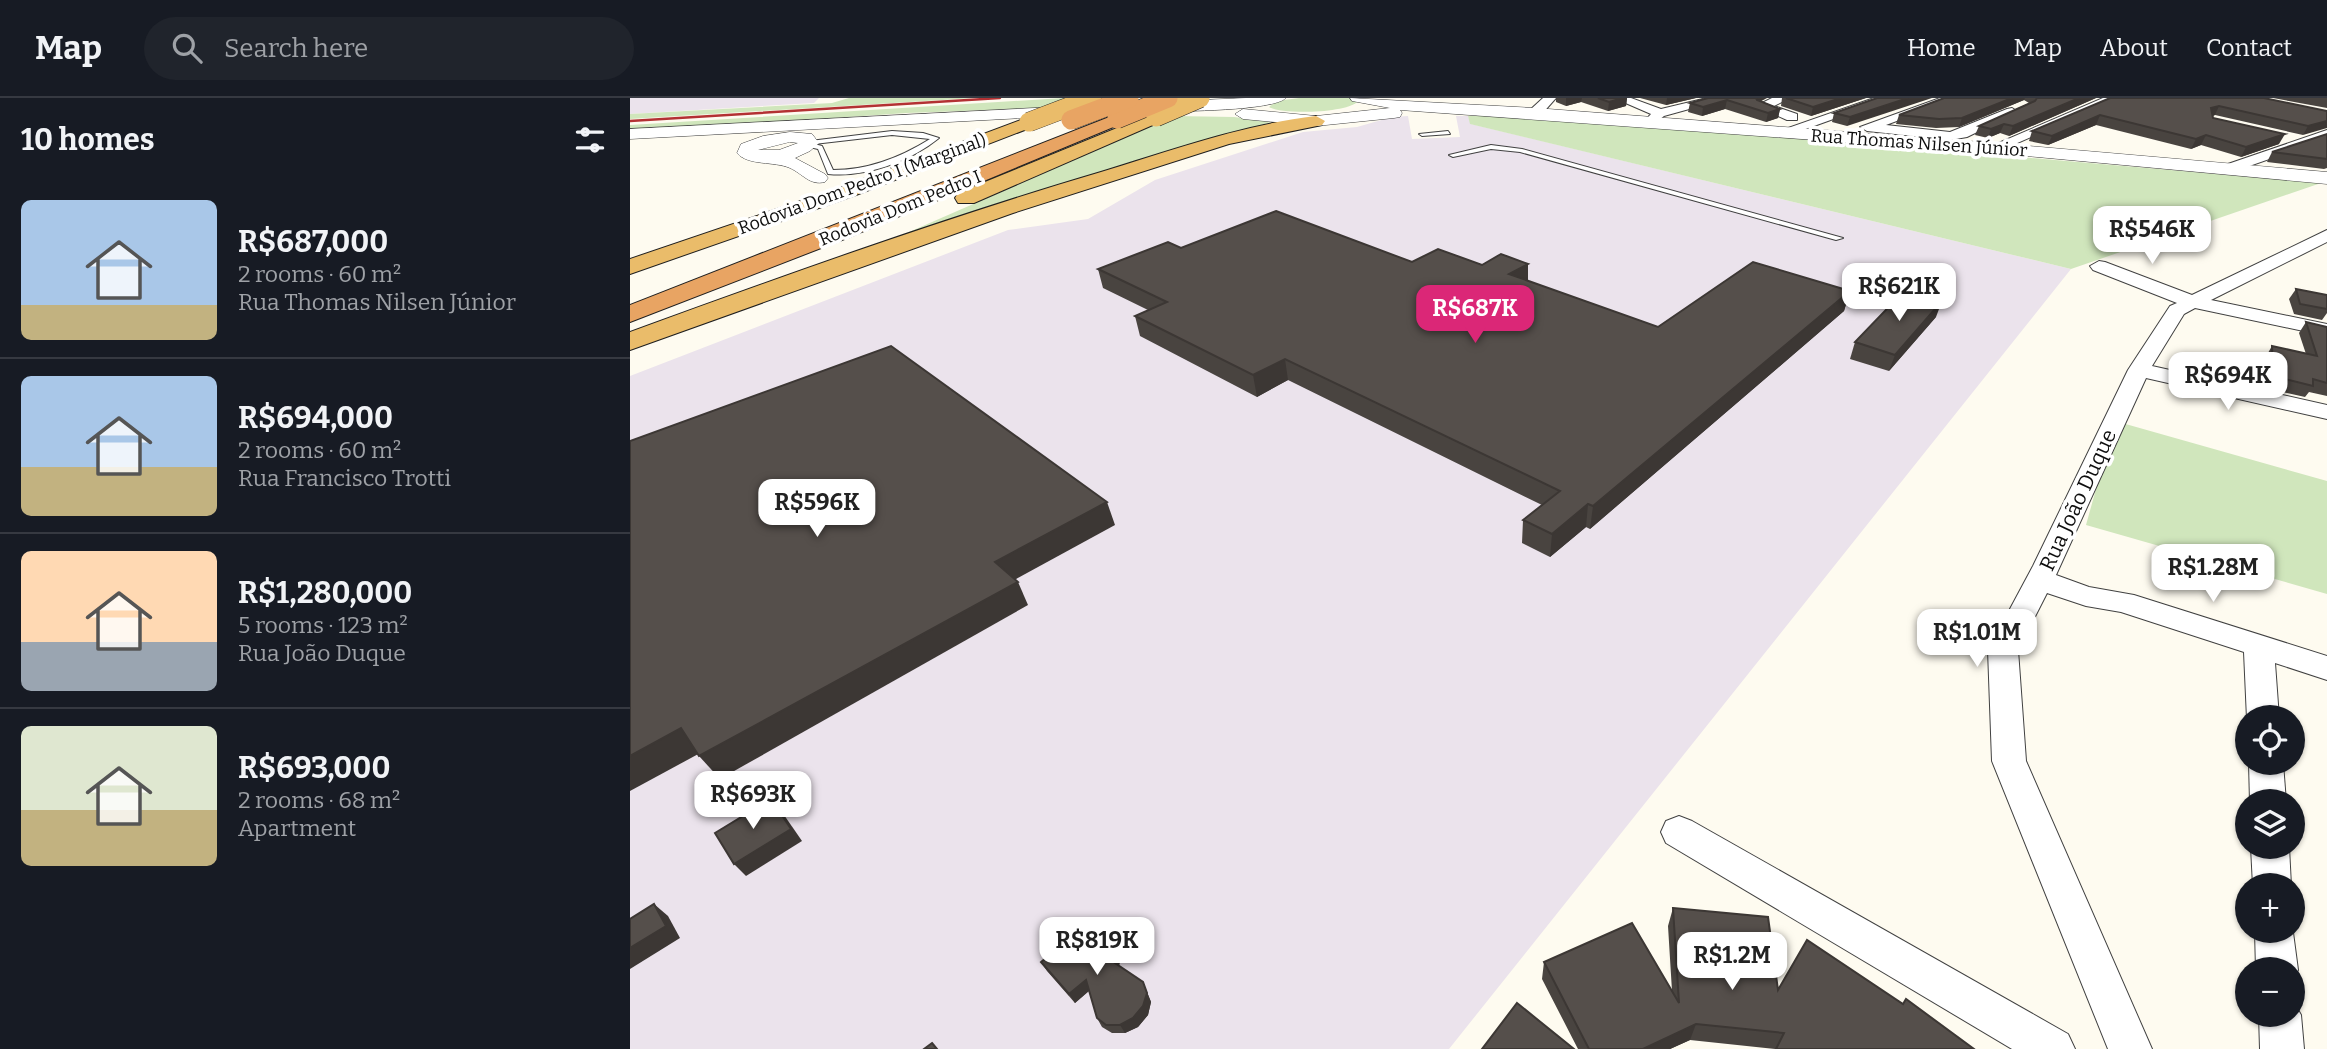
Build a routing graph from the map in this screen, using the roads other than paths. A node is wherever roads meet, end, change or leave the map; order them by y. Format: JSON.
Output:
{"nodes":[{"id":1,"x":1092,"y":98,"type":"edge"},
{"id":2,"x":1129,"y":98,"type":"edge"},
{"id":3,"x":1200,"y":98,"type":"edge"},
{"id":4,"x":1550,"y":98,"type":"edge"},
{"id":5,"x":1620,"y":98,"type":"edge"},
{"id":6,"x":1723,"y":98,"type":"edge"},
{"id":7,"x":1784,"y":98,"type":"edge"},
{"id":8,"x":1886,"y":98,"type":"edge"},
{"id":9,"x":1952,"y":98,"type":"edge"},
{"id":10,"x":2114,"y":98,"type":"edge"},
{"id":11,"x":1259,"y":103,"type":"edge"},
{"id":12,"x":1363,"y":104,"type":"edge"},
{"id":13,"x":1162,"y":107,"type":"edge"},
{"id":14,"x":2025,"y":107,"type":"edge"},
{"id":15,"x":1535,"y":113,"type":"junction"},
{"id":16,"x":1656,"y":118,"type":"junction"},
{"id":17,"x":1316,"y":121,"type":"junction"},
{"id":18,"x":1808,"y":123,"type":"junction"},
{"id":19,"x":1867,"y":127,"type":"junction"},
{"id":20,"x":1781,"y":133,"type":"junction"},
{"id":21,"x":630,"y":134,"type":"edge"},
{"id":22,"x":997,"y":134,"type":"junction"},
{"id":23,"x":1422,"y":134,"type":"dead end"},
{"id":24,"x":1448,"y":134,"type":"dead end"},
{"id":25,"x":2327,"y":134,"type":"edge"},
{"id":26,"x":750,"y":136,"type":"junction"},
{"id":27,"x":2278,"y":136,"type":"edge"},
{"id":28,"x":1839,"y":137,"type":"junction"},
{"id":29,"x":2303,"y":142,"type":"junction"},
{"id":30,"x":800,"y":144,"type":"junction"},
{"id":31,"x":1994,"y":148,"type":"junction"},
{"id":32,"x":1453,"y":155,"type":"dead end"},
{"id":33,"x":2230,"y":168,"type":"junction"},
{"id":34,"x":818,"y":178,"type":"junction"},
{"id":35,"x":2327,"y":178,"type":"edge"},
{"id":36,"x":724,"y":234,"type":"junction"},
{"id":37,"x":2327,"y":235,"type":"edge"},
{"id":38,"x":1839,"y":239,"type":"dead end"},
{"id":39,"x":2099,"y":266,"type":"dead end"},
{"id":40,"x":630,"y":267,"type":"edge"},
{"id":41,"x":630,"y":287,"type":"edge"},
{"id":42,"x":2192,"y":302,"type":"junction"},
{"id":43,"x":630,"y":314,"type":"edge"},
{"id":44,"x":2327,"y":330,"type":"edge"},
{"id":45,"x":630,"y":334,"type":"edge"},
{"id":46,"x":630,"y":342,"type":"edge"},
{"id":47,"x":2139,"y":370,"type":"junction"},
{"id":48,"x":2327,"y":412,"type":"edge"},
{"id":49,"x":2044,"y":573,"type":"junction"},
{"id":50,"x":2259,"y":646,"type":"junction"},
{"id":51,"x":2327,"y":668,"type":"edge"},
{"id":52,"x":2262,"y":705,"type":"edge"},
{"id":53,"x":1679,"y":832,"type":"dead end"},
{"id":54,"x":2280,"y":1027,"type":"edge"},
{"id":55,"x":2053,"y":1049,"type":"edge"},
{"id":56,"x":2130,"y":1049,"type":"edge"},
{"id":57,"x":2281,"y":1049,"type":"edge"}],
"edges":[{"from":1,"to":22,"type":"highway","name":"Rodovia Dom Pedro I (Marginal)","bridge":true},
{"from":2,"to":41,"type":"highway","name":"Rodovia Dom Pedro I","bridge":true},
{"from":3,"to":13,"type":"highway","bridge":true},
{"from":4,"to":15,"type":"street"},
{"from":5,"to":16,"type":"street"},
{"from":6,"to":16,"type":"street"},
{"from":7,"to":18,"type":"street"},
{"from":8,"to":18,"type":"street"},
{"from":9,"to":19,"type":"street"},
{"from":10,"to":31,"type":"street"},
{"from":11,"to":17,"type":"street","name":"Rua Thomas Nilsen Júnior"},
{"from":11,"to":30,"type":"street","name":"Rua Thomas Nilsen Júnior"},
{"from":12,"to":15,"type":"street","name":"Rua Thomas Nilsen Júnior"},
{"from":12,"to":17,"type":"street","name":"Rua Thomas Nilsen Júnior"},
{"from":13,"to":43,"type":"highway","name":"Rodovia Dom Pedro I","bridge":true},
{"from":13,"to":45,"type":"highway"},
{"from":14,"to":19,"type":"street"},
{"from":15,"to":16,"type":"street","name":"Rua Thomas Nilsen Júnior"},
{"from":16,"to":20,"type":"street","name":"Rua Thomas Nilsen Júnior"},
{"from":17,"to":46,"type":"highway"},
{"from":18,"to":20,"type":"street"},
{"from":19,"to":28,"type":"street"},
{"from":20,"to":28,"type":"street","name":"Rua Thomas Nilsen Júnior"},
{"from":21,"to":26,"type":"street"},
{"from":22,"to":34,"type":"highway"},
{"from":22,"to":36,"type":"highway","name":"Rodovia Dom Pedro I (Marginal)"},
{"from":23,"to":24,"type":"lane"},
{"from":25,"to":29,"type":"street"},
{"from":26,"to":30,"type":"street"},
{"from":26,"to":30,"type":"street"},
{"from":27,"to":29,"type":"street"},
{"from":28,"to":31,"type":"street","name":"Rua Thomas Nilsen Júnior"},
{"from":29,"to":33,"type":"street"},
{"from":30,"to":30,"type":"lane"},
{"from":30,"to":34,"type":"street"},
{"from":31,"to":33,"type":"street","name":"Rua Thomas Nilsen Júnior"},
{"from":32,"to":38,"type":"lane"},
{"from":33,"to":35,"type":"street","name":"Rua Thomas Nilsen Júnior"},
{"from":34,"to":36,"type":"highway"},
{"from":36,"to":40,"type":"highway","name":"Rodovia Dom Pedro I (Marginal)"},
{"from":37,"to":42,"type":"street","name":"Rua João Duque"},
{"from":39,"to":42,"type":"street"},
{"from":42,"to":44,"type":"street"},
{"from":42,"to":47,"type":"street","name":"Rua João Duque"},
{"from":47,"to":48,"type":"street"},
{"from":47,"to":49,"type":"street","name":"Rua João Duque"},
{"from":49,"to":50,"type":"street"},
{"from":49,"to":56,"type":"street","name":"Rua João Duque"},
{"from":50,"to":51,"type":"street"},
{"from":50,"to":52,"type":"street"},
{"from":53,"to":55,"type":"street"},
{"from":54,"to":57,"type":"street"}]}
